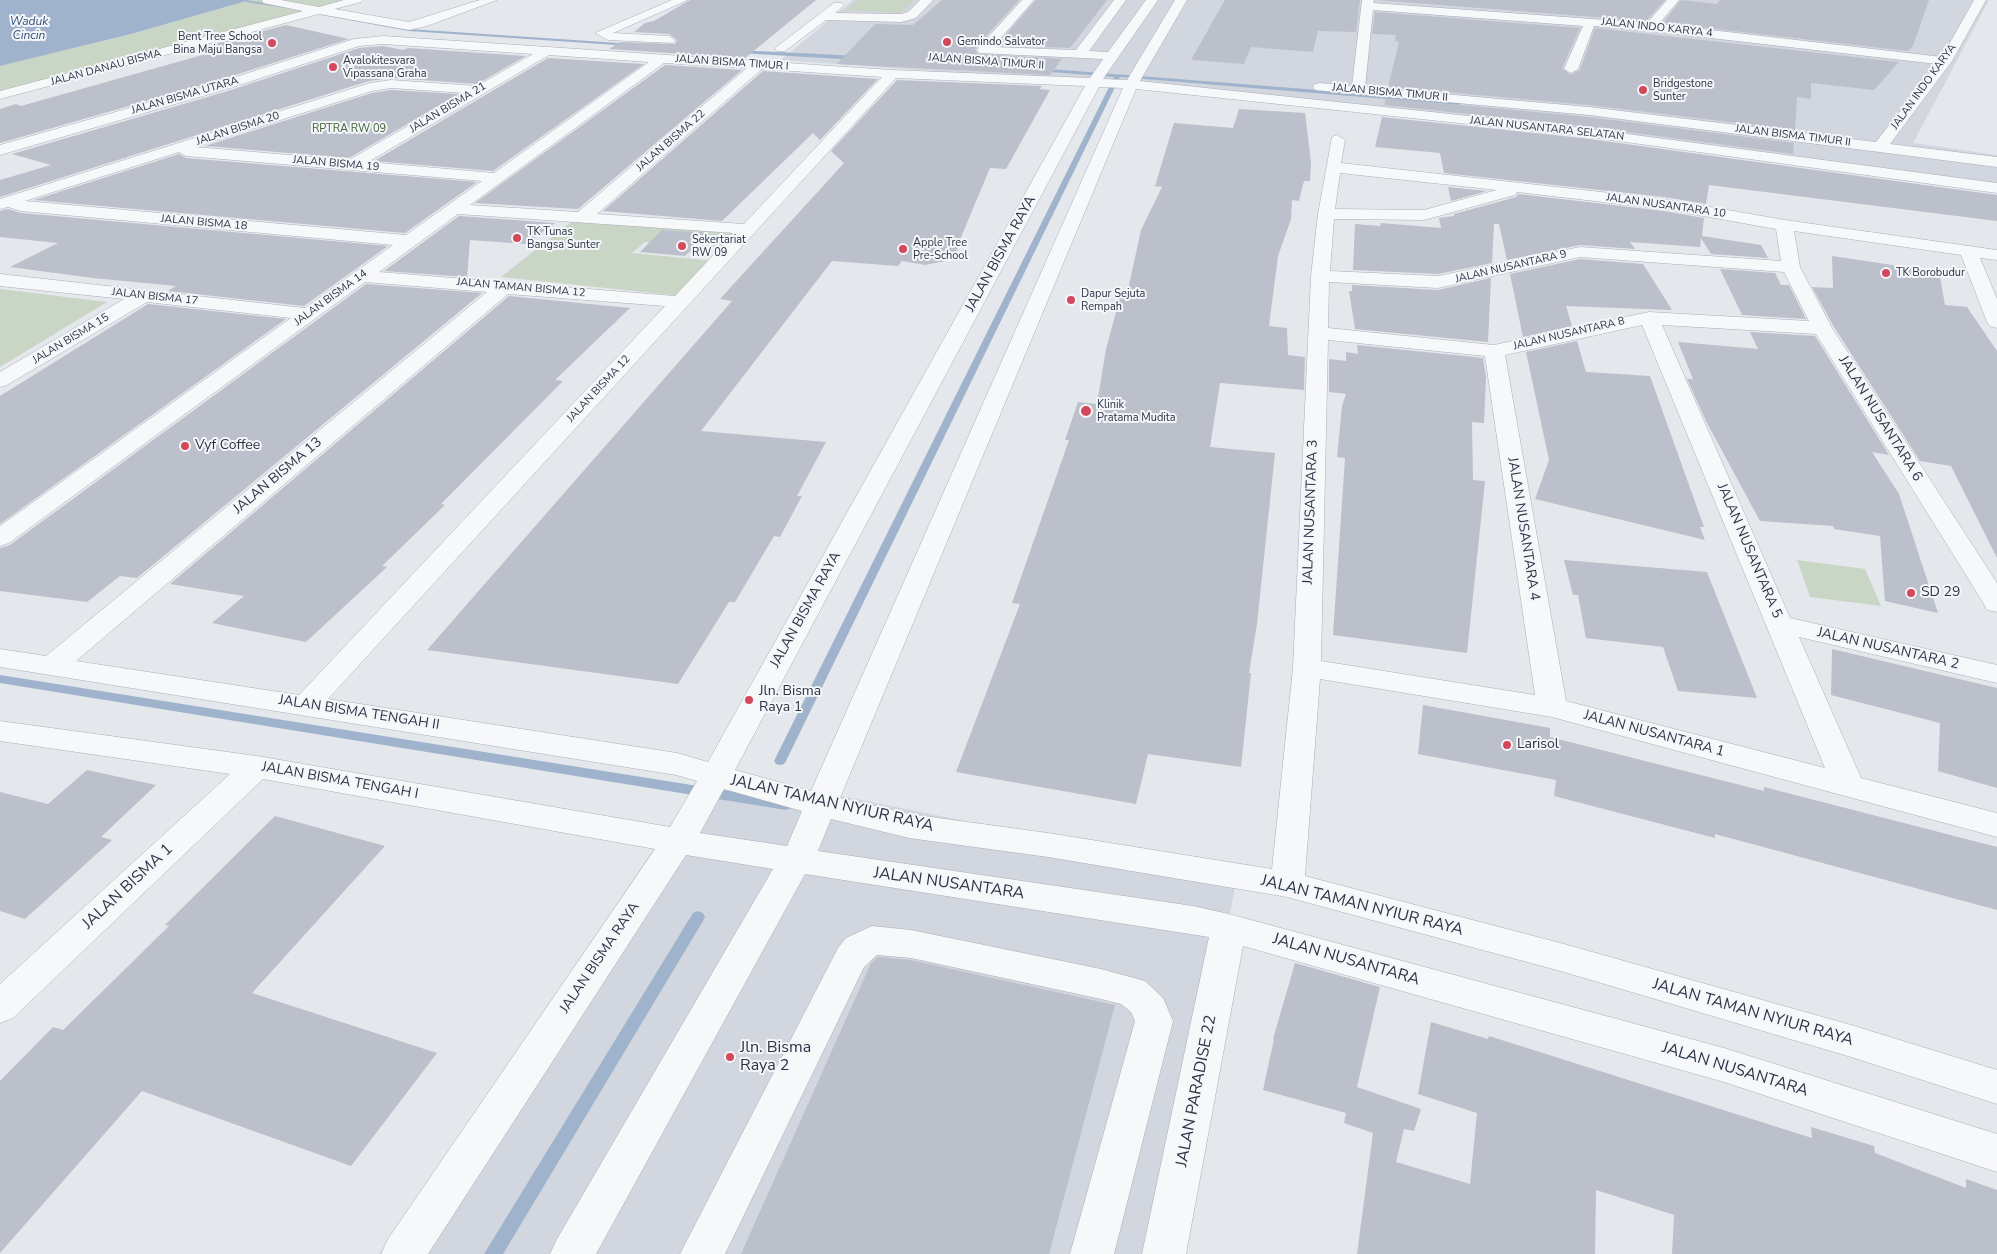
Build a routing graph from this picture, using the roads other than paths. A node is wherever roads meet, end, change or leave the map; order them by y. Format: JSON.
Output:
{"nodes":[{"id":1,"x":357,"y":0,"type":"edge"},
{"id":2,"x":491,"y":0,"type":"edge"},
{"id":3,"x":682,"y":0,"type":"edge"},
{"id":4,"x":845,"y":0,"type":"edge"},
{"id":5,"x":927,"y":0,"type":"edge"},
{"id":6,"x":1028,"y":0,"type":"edge"},
{"id":7,"x":1120,"y":0,"type":"edge"},
{"id":8,"x":1152,"y":0,"type":"edge"},
{"id":9,"x":1182,"y":0,"type":"edge"},
{"id":10,"x":1673,"y":0,"type":"edge"},
{"id":11,"x":1980,"y":0,"type":"edge"},
{"id":12,"x":267,"y":1,"type":"dead end"},
{"id":13,"x":1368,"y":3,"type":"edge"},
{"id":14,"x":320,"y":11,"type":"junction"},
{"id":15,"x":824,"y":16,"type":"junction"},
{"id":16,"x":288,"y":19,"type":"junction"},
{"id":17,"x":1590,"y":22,"type":"junction"},
{"id":18,"x":315,"y":26,"type":"dead end"},
{"id":19,"x":1650,"y":26,"type":"junction"},
{"id":20,"x":369,"y":41,"type":"joint"},
{"id":21,"x":685,"y":41,"type":"dead end"},
{"id":22,"x":798,"y":49,"type":"dead end"},
{"id":23,"x":983,"y":50,"type":"junction"},
{"id":24,"x":545,"y":52,"type":"junction"},
{"id":25,"x":1080,"y":54,"type":"junction"},
{"id":26,"x":1113,"y":56,"type":"junction"},
{"id":27,"x":661,"y":59,"type":"junction"},
{"id":28,"x":1946,"y":61,"type":"junction"},
{"id":29,"x":759,"y":65,"type":"junction"},
{"id":30,"x":1571,"y":69,"type":"dead end"},
{"id":31,"x":892,"y":74,"type":"junction"},
{"id":32,"x":1093,"y":74,"type":"junction"},
{"id":33,"x":1205,"y":77,"type":"dead end"},
{"id":34,"x":1133,"y":79,"type":"junction"},
{"id":35,"x":1310,"y":86,"type":"dead end"},
{"id":36,"x":479,"y":90,"type":"junction"},
{"id":37,"x":1358,"y":90,"type":"junction"},
{"id":38,"x":0,"y":95,"type":"edge"},
{"id":39,"x":1337,"y":140,"type":"dead end"},
{"id":40,"x":1881,"y":146,"type":"junction"},
{"id":41,"x":0,"y":150,"type":"edge"},
{"id":42,"x":175,"y":150,"type":"junction"},
{"id":43,"x":1997,"y":162,"type":"edge"},
{"id":44,"x":352,"y":165,"type":"junction"},
{"id":45,"x":1333,"y":167,"type":"junction"},
{"id":46,"x":497,"y":178,"type":"junction"},
{"id":47,"x":1522,"y":188,"type":"junction"},
{"id":48,"x":1997,"y":188,"type":"edge"},
{"id":49,"x":3,"y":201,"type":"edge"},
{"id":50,"x":453,"y":210,"type":"junction"},
{"id":51,"x":1326,"y":214,"type":"junction"},
{"id":52,"x":583,"y":217,"type":"junction"},
{"id":53,"x":1785,"y":225,"type":"junction"},
{"id":54,"x":748,"y":230,"type":"junction"},
{"id":55,"x":410,"y":241,"type":"junction"},
{"id":56,"x":1968,"y":251,"type":"junction"},
{"id":57,"x":1997,"y":255,"type":"edge"},
{"id":58,"x":1791,"y":267,"type":"junction"},
{"id":59,"x":362,"y":276,"type":"junction"},
{"id":60,"x":1320,"y":276,"type":"junction"},
{"id":61,"x":0,"y":280,"type":"edge"},
{"id":62,"x":504,"y":287,"type":"junction"},
{"id":63,"x":143,"y":296,"type":"junction"},
{"id":64,"x":681,"y":302,"type":"junction"},
{"id":65,"x":310,"y":314,"type":"junction"},
{"id":66,"x":1649,"y":318,"type":"junction"},
{"id":67,"x":1997,"y":322,"type":"edge"},
{"id":68,"x":1822,"y":328,"type":"junction"},
{"id":69,"x":1317,"y":333,"type":"junction"},
{"id":70,"x":1494,"y":351,"type":"junction"},
{"id":71,"x":0,"y":381,"type":"edge"},
{"id":72,"x":0,"y":538,"type":"edge"},
{"id":73,"x":1997,"y":604,"type":"edge"},
{"id":74,"x":1780,"y":624,"type":"junction"},
{"id":75,"x":0,"y":658,"type":"edge"},
{"id":76,"x":52,"y":666,"type":"junction"},
{"id":77,"x":1307,"y":668,"type":"junction"},
{"id":78,"x":1997,"y":674,"type":"edge"},
{"id":79,"x":306,"y":704,"type":"junction"},
{"id":80,"x":1552,"y":707,"type":"junction"},
{"id":81,"x":0,"y":731,"type":"edge"},
{"id":82,"x":257,"y":767,"type":"junction"},
{"id":83,"x":712,"y":782,"type":"junction"},
{"id":84,"x":1848,"y":785,"type":"junction"},
{"id":85,"x":821,"y":807,"type":"junction"},
{"id":86,"x":1997,"y":825,"type":"edge"},
{"id":87,"x":684,"y":831,"type":"junction"},
{"id":88,"x":800,"y":854,"type":"junction"},
{"id":89,"x":1287,"y":884,"type":"junction"},
{"id":90,"x":1229,"y":928,"type":"junction"},
{"id":91,"x":0,"y":1007,"type":"edge"},
{"id":92,"x":1997,"y":1087,"type":"edge"},
{"id":93,"x":1997,"y":1152,"type":"edge"},
{"id":94,"x":403,"y":1254,"type":"edge"},
{"id":95,"x":572,"y":1254,"type":"edge"},
{"id":96,"x":702,"y":1254,"type":"edge"},
{"id":97,"x":1092,"y":1254,"type":"edge"},
{"id":98,"x":1164,"y":1254,"type":"edge"}],
"edges":[{"from":1,"to":14,"type":"street","name":"JALAN DANAU BISMA"},
{"from":2,"to":14,"type":"street"},
{"from":3,"to":21,"type":"street"},
{"from":4,"to":15,"type":"street"},
{"from":5,"to":15,"type":"street"},
{"from":6,"to":23,"type":"street"},
{"from":7,"to":25,"type":"street"},
{"from":8,"to":26,"type":"street","name":"JALAN BISMA RAYA"},
{"from":9,"to":34,"type":"street"},
{"from":10,"to":19,"type":"street"},
{"from":11,"to":28,"type":"street","name":"JALAN INDO KARYA"},
{"from":12,"to":14,"type":"street"},
{"from":13,"to":17,"type":"street","name":"JALAN INDO KARYA 4"},
{"from":13,"to":37,"type":"street"},
{"from":14,"to":16,"type":"street","name":"JALAN DANAU BISMA"},
{"from":15,"to":22,"type":"street"},
{"from":16,"to":18,"type":"street"},
{"from":16,"to":38,"type":"street","name":"JALAN DANAU BISMA"},
{"from":17,"to":19,"type":"street","name":"JALAN INDO KARYA 4"},
{"from":17,"to":30,"type":"street"},
{"from":19,"to":28,"type":"street","name":"JALAN INDO KARYA 4"},
{"from":20,"to":24,"type":"street","name":"JALAN BISMA TIMUR I"},
{"from":20,"to":41,"type":"street","name":"JALAN BISMA UTARA"},
{"from":23,"to":25,"type":"street"},
{"from":23,"to":32,"type":"street","name":"JALAN BISMA TIMUR II"},
{"from":24,"to":27,"type":"street","name":"JALAN BISMA TIMUR I"},
{"from":24,"to":36,"type":"street","name":"JALAN BISMA 21"},
{"from":25,"to":26,"type":"street"},
{"from":26,"to":32,"type":"street","name":"JALAN BISMA RAYA"},
{"from":27,"to":29,"type":"street","name":"JALAN BISMA TIMUR I"},
{"from":27,"to":46,"type":"street","name":"JALAN BISMA 14"},
{"from":28,"to":40,"type":"street","name":"JALAN INDO KARYA"},
{"from":29,"to":31,"type":"street","name":"JALAN BISMA TIMUR I"},
{"from":29,"to":52,"type":"street","name":"JALAN BISMA 22"},
{"from":31,"to":32,"type":"street","name":"JALAN BISMA TIMUR I"},
{"from":31,"to":54,"type":"street","name":"JALAN BISMA 12"},
{"from":32,"to":34,"type":"street","name":"JALAN NUSANTARA SELATAN"},
{"from":32,"to":83,"type":"street","name":"JALAN BISMA RAYA"},
{"from":33,"to":34,"type":"street"},
{"from":34,"to":48,"type":"street","name":"JALAN NUSANTARA SELATAN"},
{"from":34,"to":85,"type":"street"},
{"from":35,"to":37,"type":"street","name":"JALAN BISMA TIMUR II"},
{"from":36,"to":42,"type":"street","name":"JALAN BISMA 20"},
{"from":36,"to":44,"type":"street","name":"JALAN BISMA 21"},
{"from":37,"to":40,"type":"street","name":"JALAN BISMA TIMUR II"},
{"from":39,"to":45,"type":"street","name":"JALAN NUSANTARA 3"},
{"from":40,"to":43,"type":"street","name":"JALAN BISMA TIMUR II"},
{"from":42,"to":44,"type":"street","name":"JALAN BISMA 19"},
{"from":42,"to":49,"type":"street","name":"JALAN BISMA 20"},
{"from":44,"to":46,"type":"street","name":"JALAN BISMA 19"},
{"from":45,"to":47,"type":"street","name":"JALAN NUSANTARA 10"},
{"from":45,"to":51,"type":"street","name":"JALAN NUSANTARA 3"},
{"from":46,"to":50,"type":"street","name":"JALAN BISMA 14"},
{"from":47,"to":51,"type":"street"},
{"from":47,"to":53,"type":"street","name":"JALAN NUSANTARA 10"},
{"from":49,"to":55,"type":"street","name":"JALAN BISMA 18"},
{"from":50,"to":52,"type":"street"},
{"from":50,"to":55,"type":"street","name":"JALAN BISMA 14"},
{"from":51,"to":60,"type":"street","name":"JALAN NUSANTARA 3"},
{"from":52,"to":54,"type":"street"},
{"from":53,"to":56,"type":"street","name":"JALAN NUSANTARA 10"},
{"from":53,"to":58,"type":"street","name":"JALAN NUSANTARA 6"},
{"from":54,"to":64,"type":"street","name":"JALAN BISMA 12"},
{"from":55,"to":59,"type":"street","name":"JALAN BISMA 14"},
{"from":56,"to":57,"type":"street","name":"JALAN NUSANTARA 10"},
{"from":56,"to":67,"type":"street"},
{"from":58,"to":60,"type":"street","name":"JALAN NUSANTARA 9"},
{"from":58,"to":68,"type":"street","name":"JALAN NUSANTARA 6"},
{"from":59,"to":62,"type":"street","name":"JALAN TAMAN BISMA 12"},
{"from":59,"to":65,"type":"street","name":"JALAN BISMA 14"},
{"from":60,"to":69,"type":"street","name":"JALAN NUSANTARA 3"},
{"from":61,"to":63,"type":"street","name":"JALAN BISMA 17"},
{"from":62,"to":64,"type":"street","name":"JALAN TAMAN BISMA 12"},
{"from":62,"to":76,"type":"street","name":"JALAN BISMA 13"},
{"from":63,"to":65,"type":"street","name":"JALAN BISMA 17"},
{"from":63,"to":71,"type":"street","name":"JALAN BISMA 15"},
{"from":64,"to":79,"type":"street","name":"JALAN BISMA 12"},
{"from":65,"to":72,"type":"street","name":"JALAN BISMA 14"},
{"from":66,"to":68,"type":"street","name":"JALAN NUSANTARA 8"},
{"from":66,"to":70,"type":"street","name":"JALAN NUSANTARA 8"},
{"from":66,"to":74,"type":"street","name":"JALAN NUSANTARA 5"},
{"from":68,"to":73,"type":"street","name":"JALAN NUSANTARA 6"},
{"from":69,"to":70,"type":"street","name":"JALAN NUSANTARA 8"},
{"from":69,"to":77,"type":"street","name":"JALAN NUSANTARA 3"},
{"from":70,"to":80,"type":"street","name":"JALAN NUSANTARA 4"},
{"from":74,"to":78,"type":"street","name":"JALAN NUSANTARA 2"},
{"from":74,"to":84,"type":"street","name":"JALAN NUSANTARA 5"},
{"from":75,"to":76,"type":"street","name":"JALAN BISMA TENGAH II"},
{"from":76,"to":79,"type":"street","name":"JALAN BISMA TENGAH II"},
{"from":77,"to":80,"type":"street","name":"JALAN NUSANTARA 1"},
{"from":77,"to":89,"type":"street","name":"JALAN NUSANTARA 3"},
{"from":79,"to":83,"type":"street","name":"JALAN BISMA TENGAH II"},
{"from":80,"to":84,"type":"street","name":"JALAN NUSANTARA 1"},
{"from":81,"to":82,"type":"street","name":"JALAN BISMA TENGAH I"},
{"from":82,"to":87,"type":"street","name":"JALAN BISMA TENGAH I"},
{"from":82,"to":91,"type":"street","name":"JALAN BISMA 1"},
{"from":83,"to":85,"type":"street","name":"JALAN TAMAN NYIUR RAYA"},
{"from":83,"to":87,"type":"street","name":"JALAN BISMA RAYA"},
{"from":84,"to":86,"type":"street","name":"JALAN NUSANTARA 1"},
{"from":85,"to":88,"type":"street"},
{"from":85,"to":89,"type":"street","name":"JALAN TAMAN NYIUR RAYA"},
{"from":87,"to":88,"type":"street","name":"JALAN NUSANTARA"},
{"from":87,"to":94,"type":"street","name":"JALAN BISMA RAYA"},
{"from":88,"to":90,"type":"street","name":"JALAN NUSANTARA"},
{"from":88,"to":95,"type":"street"},
{"from":89,"to":92,"type":"street","name":"JALAN TAMAN NYIUR RAYA"},
{"from":90,"to":93,"type":"street","name":"JALAN NUSANTARA"},
{"from":90,"to":98,"type":"street","name":"JALAN PARADISE 22"},
{"from":96,"to":97,"type":"street"}]}
